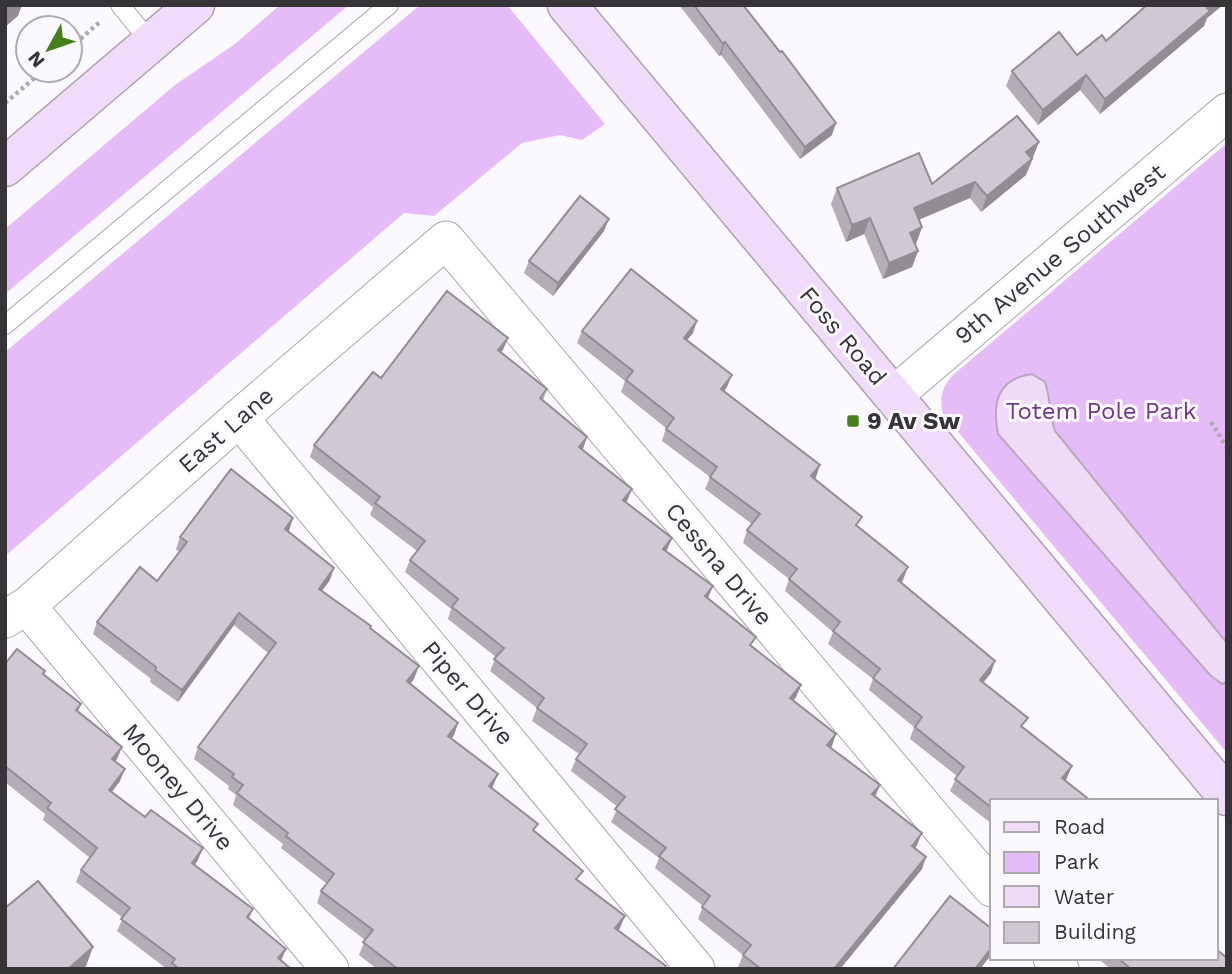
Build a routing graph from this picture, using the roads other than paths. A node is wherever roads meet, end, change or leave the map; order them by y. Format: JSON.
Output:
{"nodes":[{"id":1,"x":120,"y":5,"type":"edge"},
{"id":2,"x":195,"y":5,"type":"edge"},
{"id":3,"x":389,"y":5,"type":"edge"},
{"id":4,"x":567,"y":5,"type":"edge"},
{"id":5,"x":151,"y":43,"type":"junction"},
{"id":6,"x":1227,"y":112,"type":"edge"},
{"id":7,"x":5,"y":167,"type":"edge"},
{"id":8,"x":446,"y":240,"type":"joint"},
{"id":9,"x":5,"y":325,"type":"edge"},
{"id":10,"x":893,"y":397,"type":"junction"},
{"id":11,"x":239,"y":418,"type":"junction"},
{"id":12,"x":16,"y":612,"type":"edge"},
{"id":13,"x":1227,"y":796,"type":"edge"},
{"id":14,"x":990,"y":886,"type":"edge"},
{"id":15,"x":330,"y":969,"type":"edge"},
{"id":16,"x":696,"y":969,"type":"edge"}],
"edges":[{"from":1,"to":5,"type":"lane"},
{"from":2,"to":5,"type":"street"},
{"from":3,"to":9,"type":"lane"},
{"from":4,"to":10,"type":"street","name":"Foss Road"},
{"from":5,"to":7,"type":"street"},
{"from":6,"to":10,"type":"street","name":"9th Avenue Southwest"},
{"from":8,"to":11,"type":"street","name":"East Lane"},
{"from":8,"to":14,"type":"street","name":"Cessna Drive"},
{"from":10,"to":13,"type":"street","name":"Foss Road"},
{"from":11,"to":12,"type":"street","name":"East Lane"},
{"from":11,"to":16,"type":"street","name":"Piper Drive"},
{"from":12,"to":15,"type":"street","name":"Mooney Drive"}]}
